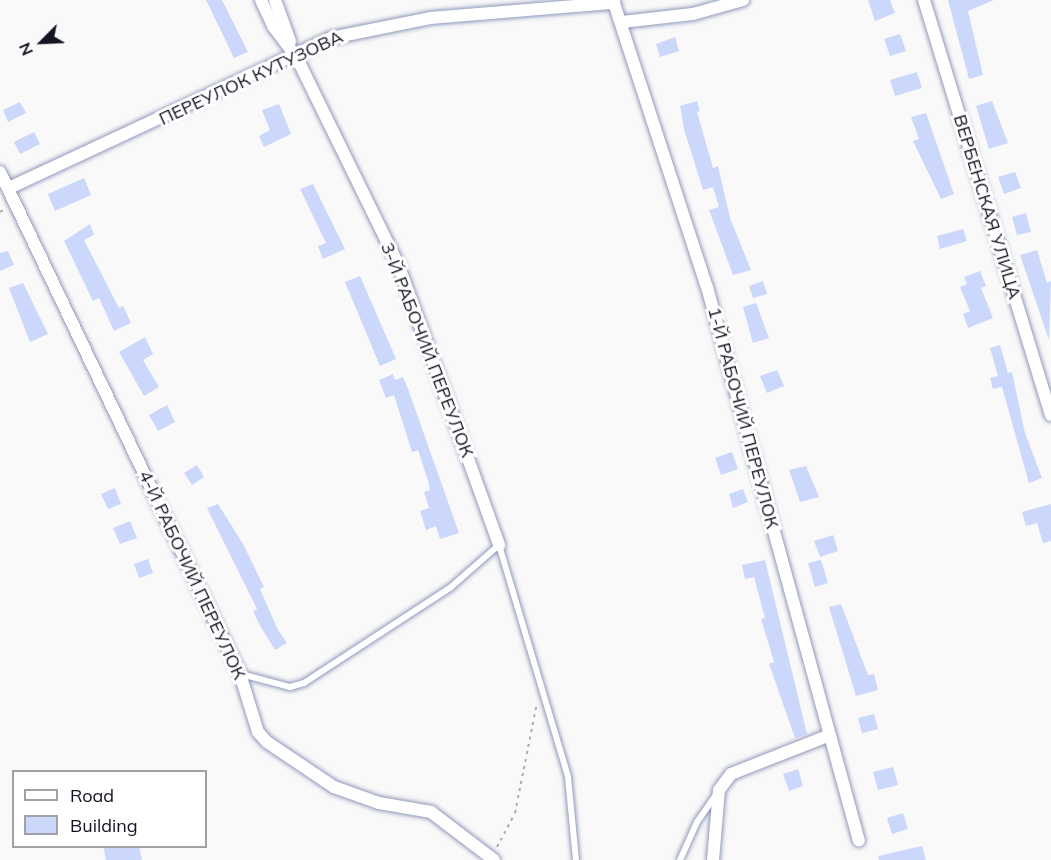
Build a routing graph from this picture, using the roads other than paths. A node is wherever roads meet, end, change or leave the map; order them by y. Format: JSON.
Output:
{"nodes":[{"id":1,"x":261,"y":0,"type":"edge"},
{"id":2,"x":275,"y":0,"type":"edge"},
{"id":3,"x":743,"y":0,"type":"edge"},
{"id":4,"x":924,"y":0,"type":"edge"},
{"id":5,"x":613,"y":1,"type":"edge"},
{"id":6,"x":622,"y":22,"type":"junction"},
{"id":7,"x":296,"y":56,"type":"junction"},
{"id":8,"x":0,"y":172,"type":"edge"},
{"id":9,"x":9,"y":188,"type":"junction"},
{"id":10,"x":1051,"y":415,"type":"edge"},
{"id":11,"x":499,"y":545,"type":"junction"},
{"id":12,"x":240,"y":674,"type":"junction"},
{"id":13,"x":830,"y":735,"type":"junction"},
{"id":14,"x":719,"y":790,"type":"junction"},
{"id":15,"x":859,"y":841,"type":"dead end"},
{"id":16,"x":493,"y":859,"type":"edge"},
{"id":17,"x":576,"y":860,"type":"edge"},
{"id":18,"x":680,"y":860,"type":"edge"},
{"id":19,"x":713,"y":860,"type":"edge"}],
"edges":[{"from":1,"to":7,"type":"street","name":"3-Й РАБОЧИЙ ПЕРЕУЛОК"},
{"from":2,"to":7,"type":"street"},
{"from":3,"to":6,"type":"street"},
{"from":4,"to":10,"type":"street","name":"ВЕРБЕНСКАЯ УЛИЦА"},
{"from":5,"to":6,"type":"street","name":"1-Й РАБОЧИЙ ПЕРЕУЛОК"},
{"from":5,"to":7,"type":"street","name":"ПЕРЕУЛОК КУТУЗОВА"},
{"from":6,"to":13,"type":"street","name":"1-Й РАБОЧИЙ ПЕРЕУЛОК"},
{"from":7,"to":9,"type":"street","name":"ПЕРЕУЛОК КУТУЗОВА"},
{"from":7,"to":11,"type":"street","name":"3-Й РАБОЧИЙ ПЕРЕУЛОК"},
{"from":8,"to":9,"type":"street","name":"4-Й РАБОЧИЙ ПЕРЕУЛОК"},
{"from":9,"to":12,"type":"street","name":"4-Й РАБОЧИЙ ПЕРЕУЛОК"},
{"from":11,"to":12,"type":"lane"},
{"from":11,"to":17,"type":"lane"},
{"from":12,"to":16,"type":"street","name":"4-Й РАБОЧИЙ ПЕРЕУЛОК"},
{"from":13,"to":14,"type":"street"},
{"from":13,"to":15,"type":"street","name":"1-Й РАБОЧИЙ ПЕРЕУЛОК"},
{"from":14,"to":18,"type":"lane"},
{"from":14,"to":19,"type":"street"}]}
